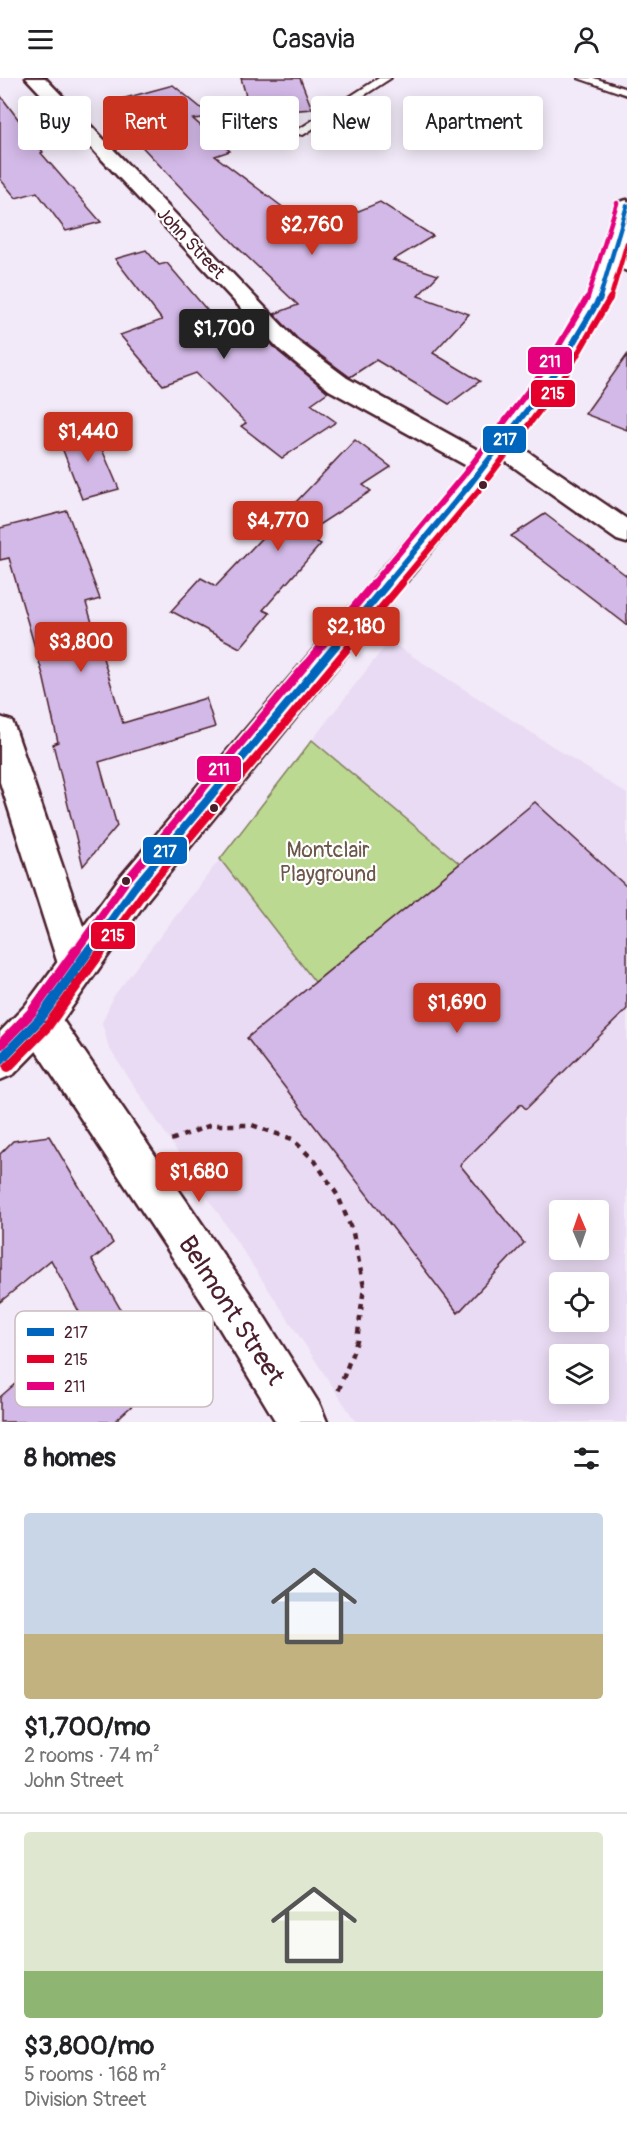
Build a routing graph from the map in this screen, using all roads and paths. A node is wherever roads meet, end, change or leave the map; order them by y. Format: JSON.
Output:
{"nodes":[{"id":1,"x":35,"y":78,"type":"edge"},
{"id":2,"x":386,"y":78,"type":"edge"},
{"id":3,"x":583,"y":78,"type":"edge"},
{"id":4,"x":627,"y":92,"type":"edge"},
{"id":5,"x":299,"y":133,"type":"dead end"},
{"id":6,"x":627,"y":206,"type":"edge"},
{"id":7,"x":619,"y":260,"type":"edge"},
{"id":8,"x":493,"y":455,"type":"junction"},
{"id":9,"x":627,"y":533,"type":"edge"},
{"id":10,"x":0,"y":731,"type":"edge"},
{"id":11,"x":76,"y":964,"type":"junction"},
{"id":12,"x":39,"y":1020,"type":"junction"},
{"id":13,"x":0,"y":1060,"type":"edge"},
{"id":14,"x":171,"y":1140,"type":"dead end"},
{"id":15,"x":338,"y":1392,"type":"dead end"},
{"id":16,"x":303,"y":1422,"type":"edge"}],
"edges":[{"from":1,"to":8,"type":"street","name":"John Street"},
{"from":2,"to":5,"type":"lane"},
{"from":3,"to":4,"type":"lane"},
{"from":6,"to":7,"type":"street"},
{"from":7,"to":8,"type":"street"},
{"from":8,"to":9,"type":"street","name":"John Street"},
{"from":8,"to":11,"type":"street"},
{"from":10,"to":11,"type":"street"},
{"from":11,"to":12,"type":"street"},
{"from":12,"to":13,"type":"street"},
{"from":12,"to":16,"type":"street","name":"Belmont Street"},
{"from":14,"to":15,"type":"path"}]}
